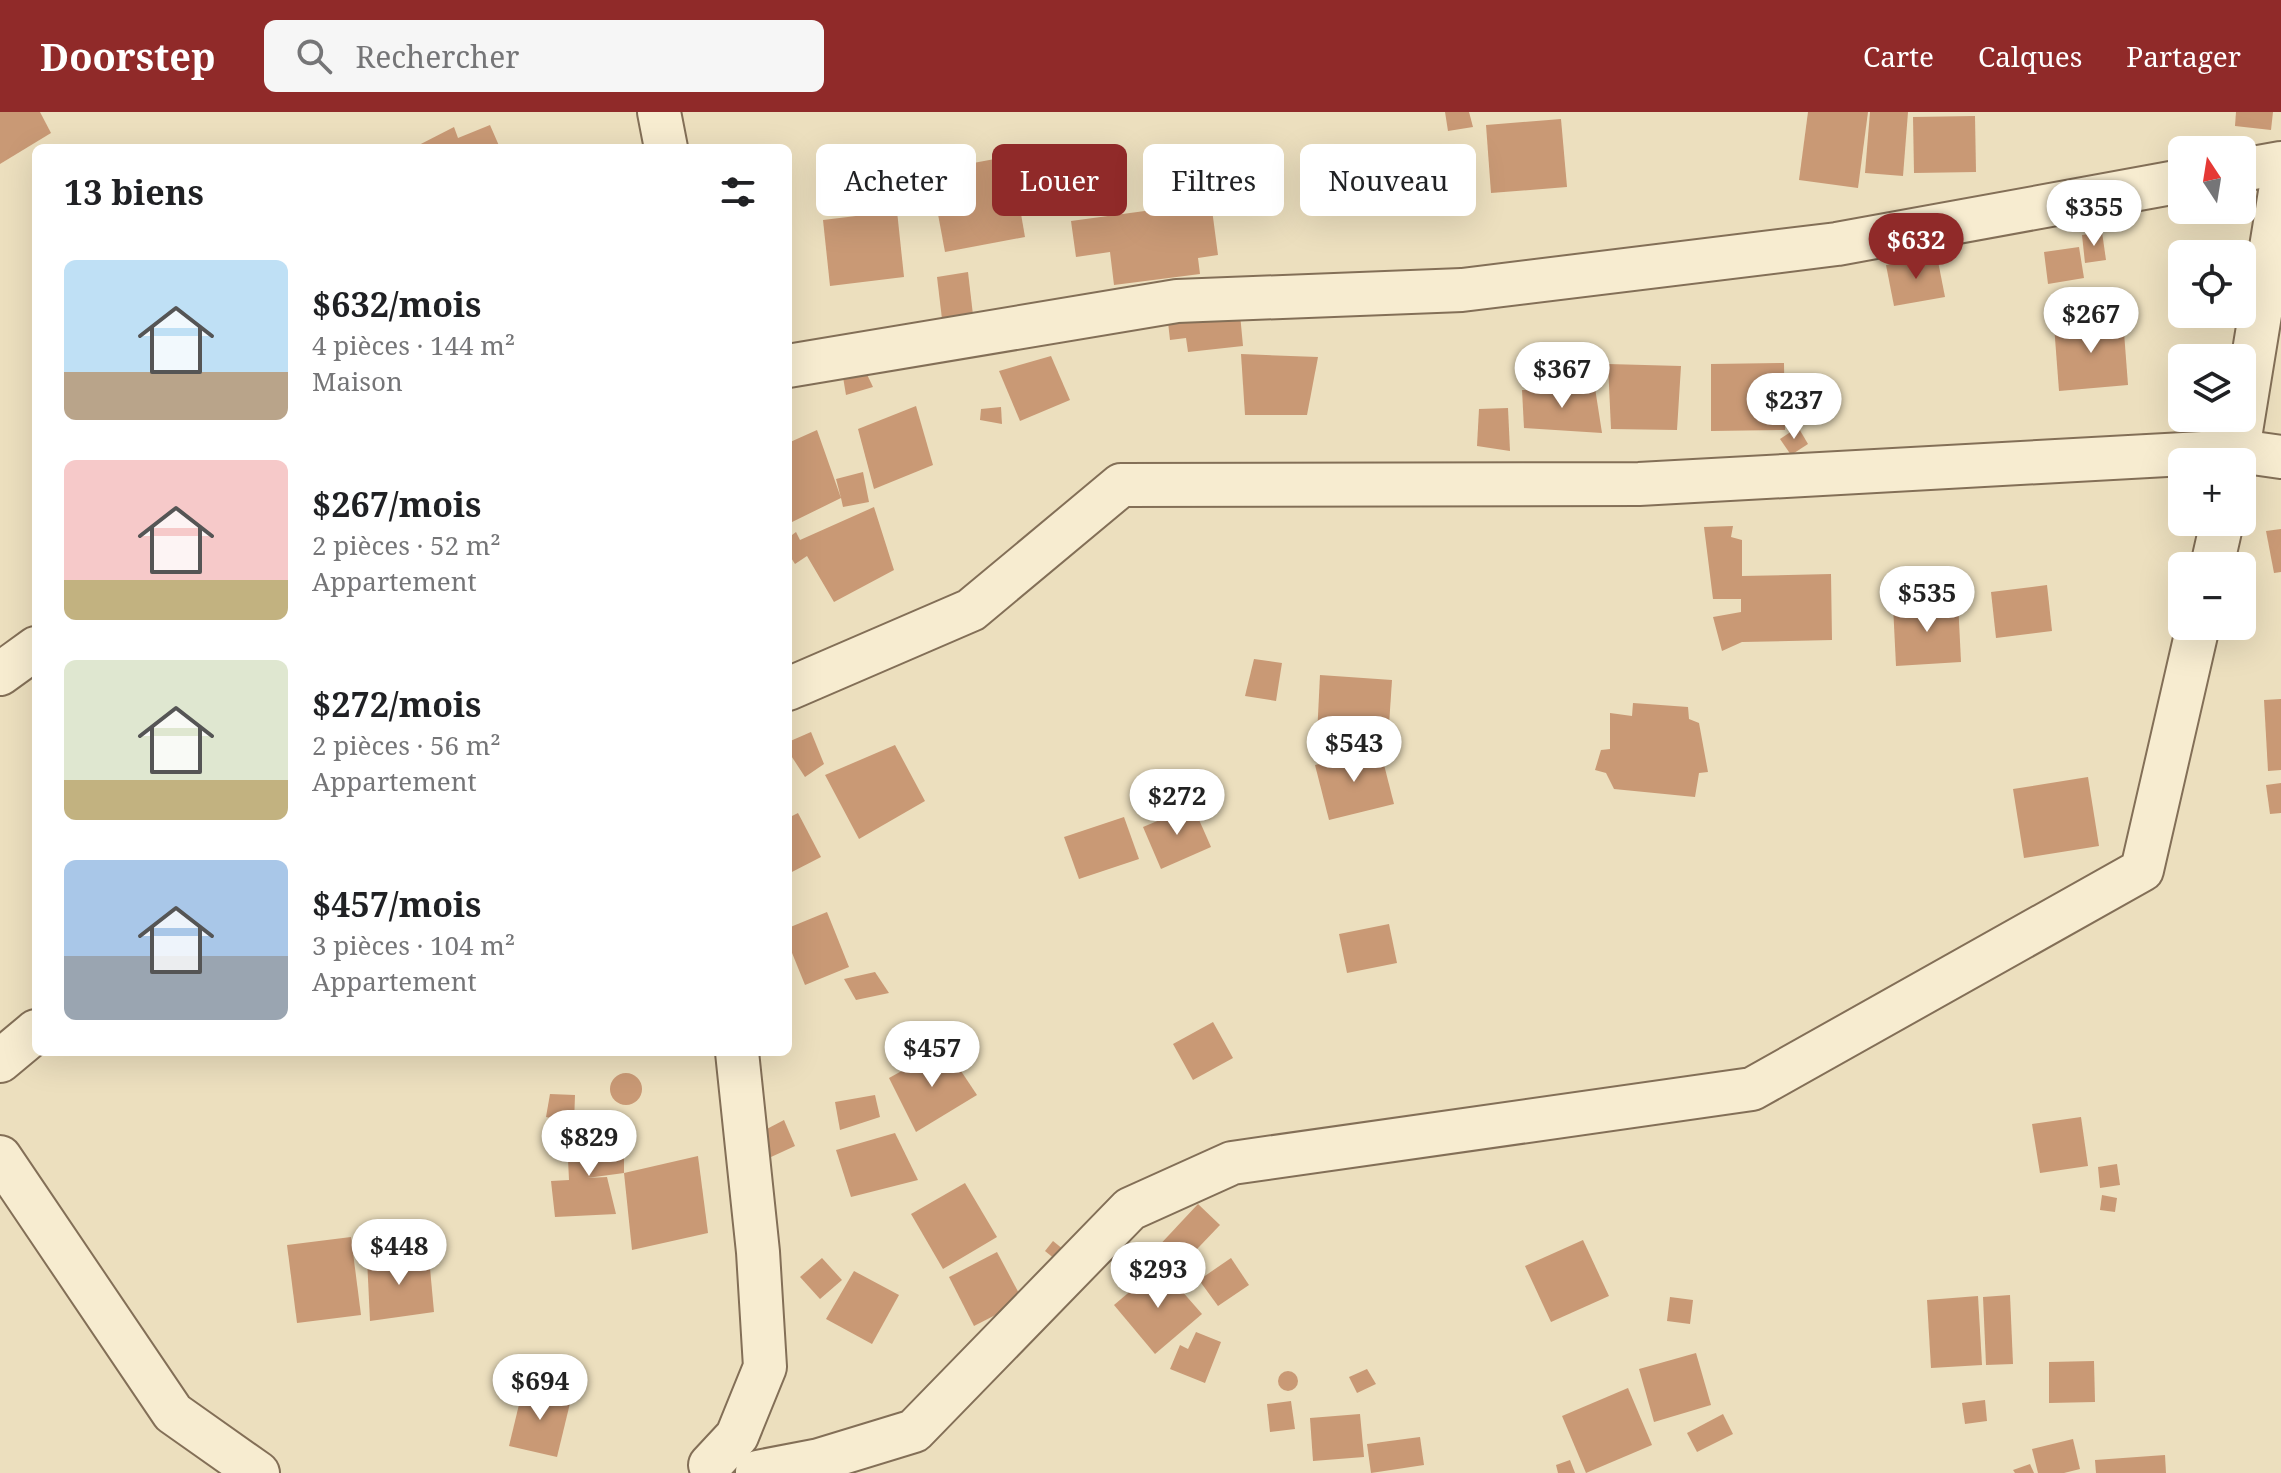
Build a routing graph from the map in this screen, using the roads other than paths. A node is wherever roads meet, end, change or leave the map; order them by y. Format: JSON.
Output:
{"nodes":[{"id":1,"x":659,"y":112,"type":"edge"},
{"id":2,"x":665,"y":144,"type":"edge"},
{"id":3,"x":2281,"y":163,"type":"edge"},
{"id":4,"x":2256,"y":167,"type":"edge"},
{"id":5,"x":2168,"y":184,"type":"edge"},
{"id":6,"x":2281,"y":186,"type":"edge"},
{"id":7,"x":792,"y":365,"type":"edge"},
{"id":8,"x":2238,"y":448,"type":"edge"},
{"id":9,"x":2256,"y":457,"type":"edge"},
{"id":10,"x":2281,"y":457,"type":"edge"},
{"id":11,"x":2168,"y":460,"type":"edge"},
{"id":12,"x":2195,"y":640,"type":"edge"},
{"id":13,"x":32,"y":651,"type":"edge"},
{"id":14,"x":0,"y":674,"type":"edge"},
{"id":15,"x":792,"y":687,"type":"edge"},
{"id":16,"x":32,"y":1034,"type":"edge"},
{"id":17,"x":737,"y":1056,"type":"edge"},
{"id":18,"x":0,"y":1061,"type":"edge"},
{"id":19,"x":0,"y":1157,"type":"edge"},
{"id":20,"x":694,"y":1469,"type":"edge"},
{"id":21,"x":258,"y":1473,"type":"edge"},
{"id":22,"x":757,"y":1473,"type":"edge"}],
"edges":[{"from":1,"to":2,"type":"street"},
{"from":3,"to":4,"type":"street"},
{"from":5,"to":7,"type":"street"},
{"from":6,"to":8,"type":"street"},
{"from":9,"to":10,"type":"street"},
{"from":11,"to":15,"type":"street"},
{"from":12,"to":22,"type":"street"},
{"from":13,"to":14,"type":"street"},
{"from":16,"to":18,"type":"street"},
{"from":17,"to":20,"type":"street"},
{"from":19,"to":21,"type":"street"},
{"from":20,"to":22,"type":"street"}]}
